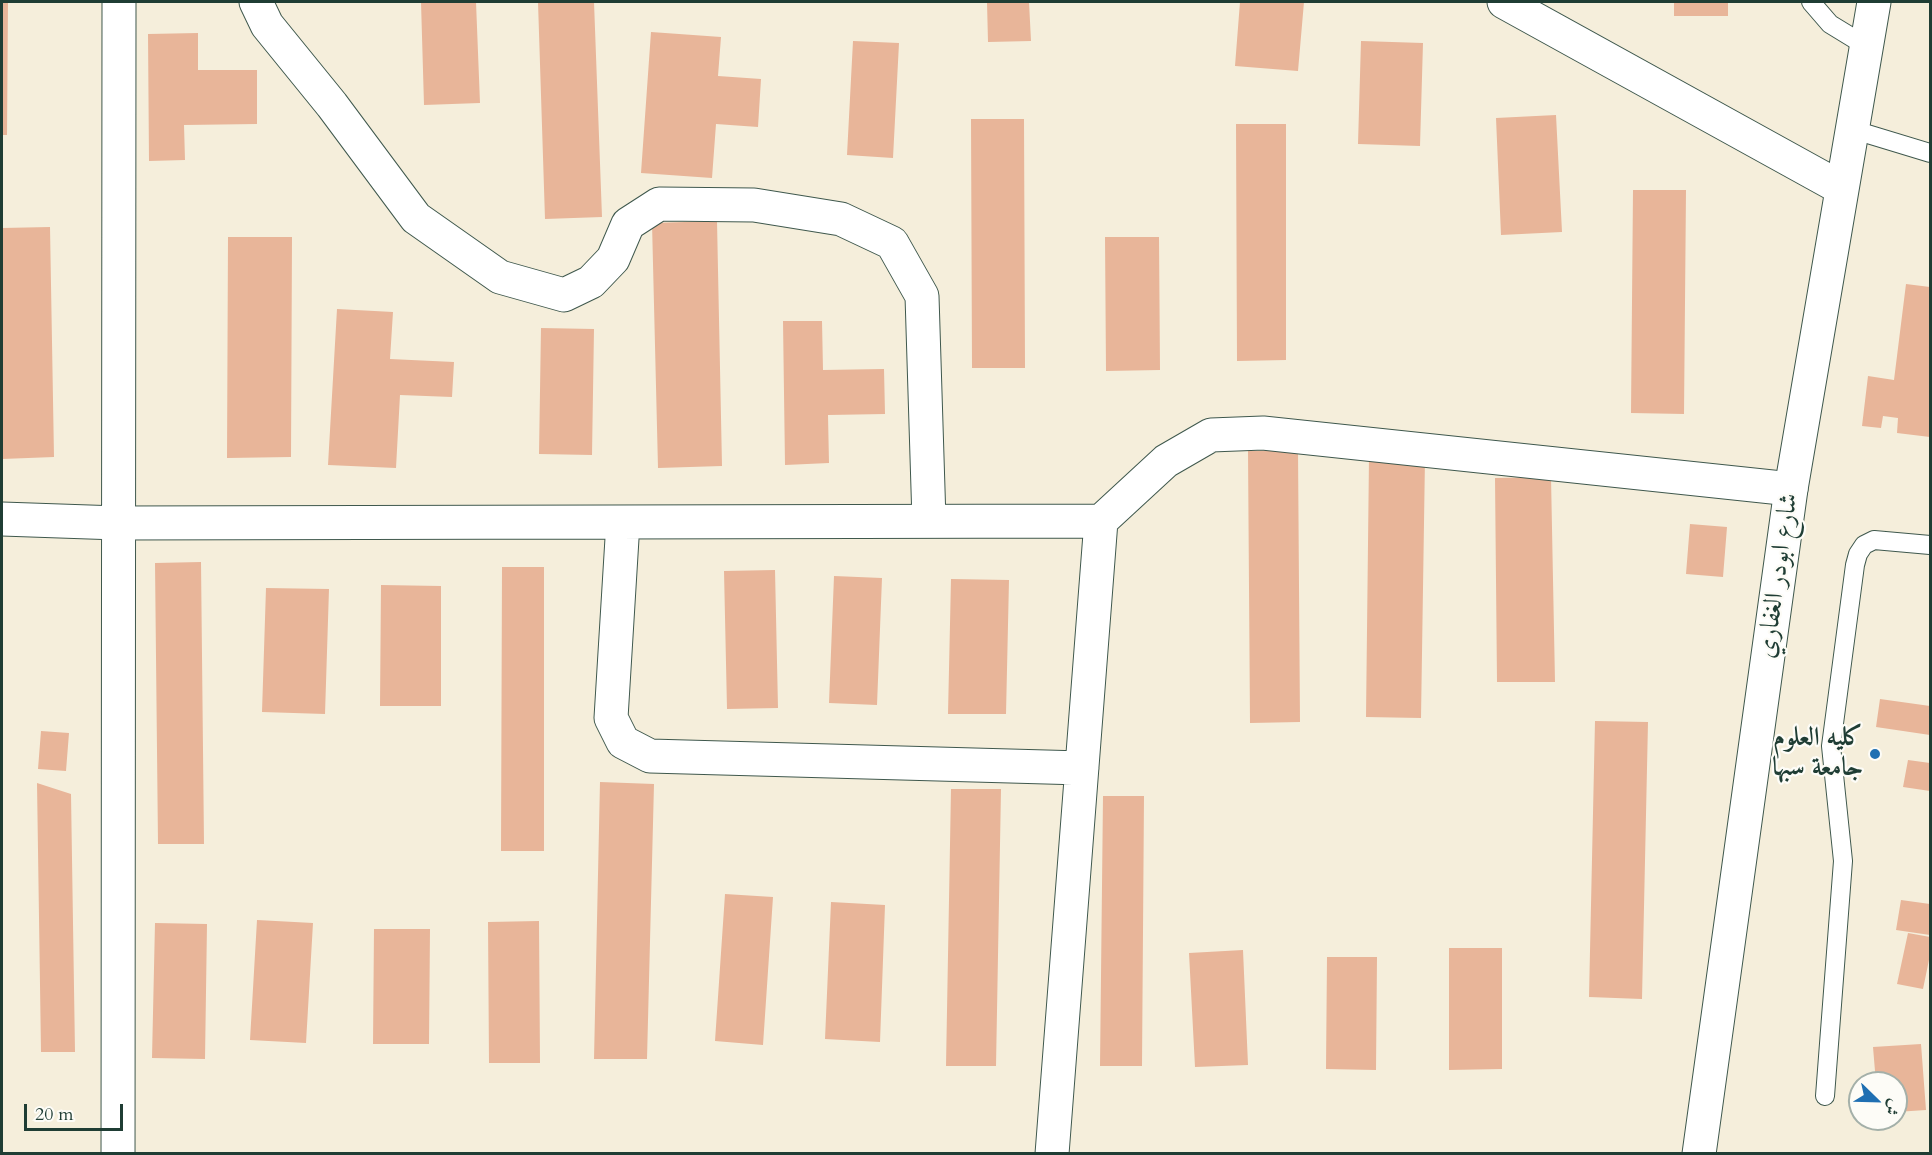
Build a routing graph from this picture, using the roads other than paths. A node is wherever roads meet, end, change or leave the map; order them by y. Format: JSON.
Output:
{"nodes":[{"id":1,"x":119,"y":2,"type":"edge"},
{"id":2,"x":256,"y":2,"type":"edge"},
{"id":3,"x":1504,"y":2,"type":"edge"},
{"id":4,"x":1811,"y":2,"type":"edge"},
{"id":5,"x":1874,"y":2,"type":"edge"},
{"id":6,"x":1866,"y":46,"type":"junction"},
{"id":7,"x":1851,"y":129,"type":"junction"},
{"id":8,"x":1930,"y":153,"type":"edge"},
{"id":9,"x":1841,"y":188,"type":"junction"},
{"id":10,"x":1791,"y":489,"type":"junction"},
{"id":11,"x":2,"y":519,"type":"edge"},
{"id":12,"x":929,"y":521,"type":"junction"},
{"id":13,"x":1101,"y":521,"type":"junction"},
{"id":14,"x":623,"y":522,"type":"junction"},
{"id":15,"x":118,"y":523,"type":"junction"},
{"id":16,"x":1930,"y":545,"type":"edge"},
{"id":17,"x":1082,"y":768,"type":"junction"},
{"id":18,"x":1826,"y":1096,"type":"dead end"},
{"id":19,"x":118,"y":1154,"type":"edge"},
{"id":20,"x":1052,"y":1154,"type":"edge"},
{"id":21,"x":1699,"y":1154,"type":"edge"}],
"edges":[{"from":1,"to":15,"type":"street"},
{"from":2,"to":12,"type":"street"},
{"from":3,"to":9,"type":"street"},
{"from":4,"to":6,"type":"lane"},
{"from":5,"to":6,"type":"street","name":"شارع ابودر الغفاري"},
{"from":6,"to":7,"type":"street","name":"شارع ابودر الغفاري"},
{"from":7,"to":8,"type":"lane"},
{"from":7,"to":9,"type":"street","name":"شارع ابودر الغفاري"},
{"from":9,"to":10,"type":"street","name":"شارع ابودر الغفاري"},
{"from":10,"to":13,"type":"street"},
{"from":10,"to":21,"type":"street","name":"شارع ابودر الغفاري"},
{"from":11,"to":15,"type":"street"},
{"from":12,"to":13,"type":"street"},
{"from":12,"to":14,"type":"street"},
{"from":13,"to":17,"type":"street"},
{"from":14,"to":15,"type":"street"},
{"from":14,"to":17,"type":"street"},
{"from":15,"to":19,"type":"street"},
{"from":16,"to":18,"type":"lane"},
{"from":17,"to":20,"type":"street"}]}
